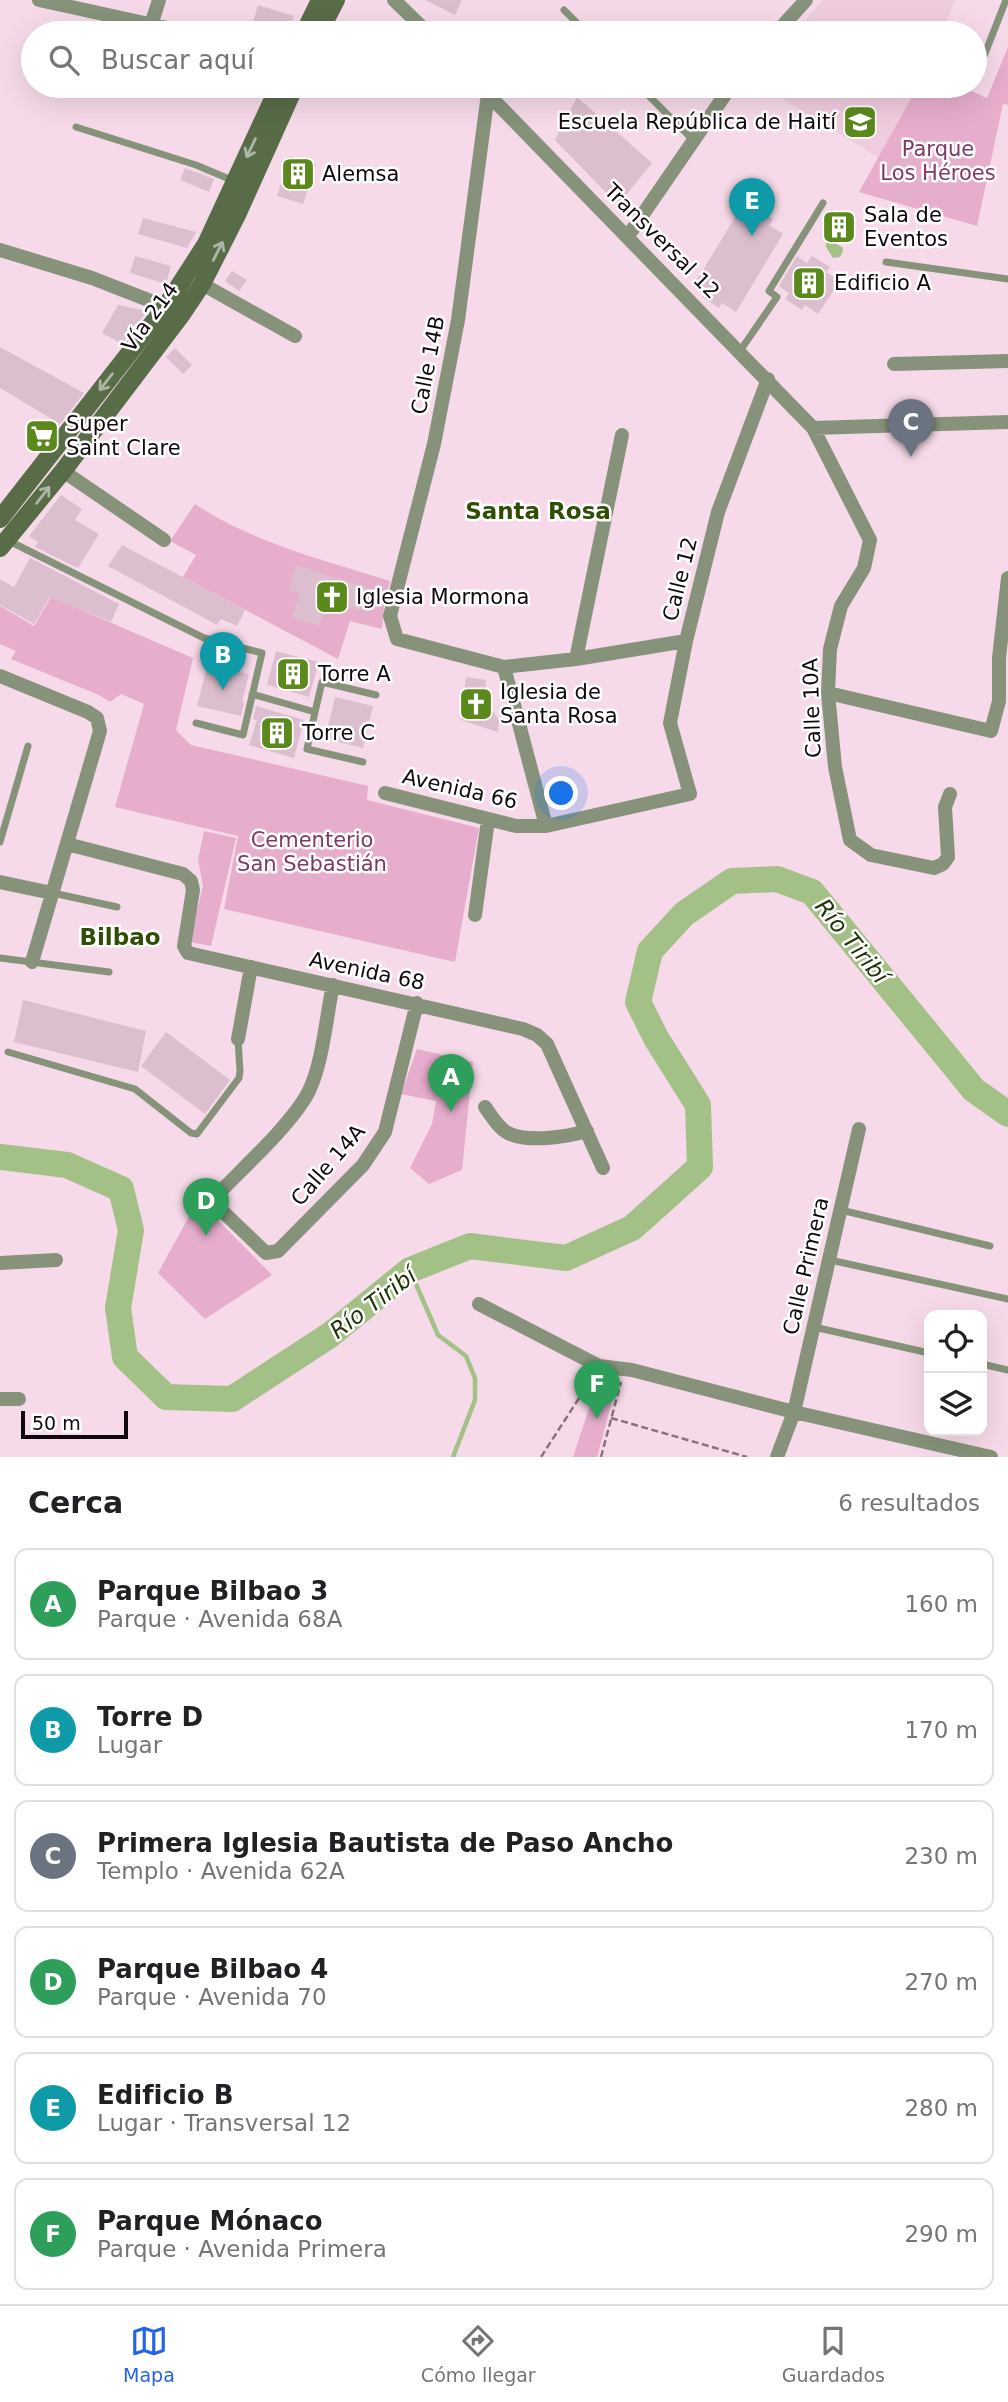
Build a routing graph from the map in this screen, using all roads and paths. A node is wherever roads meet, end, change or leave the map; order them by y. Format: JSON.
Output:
{"nodes":[{"id":1,"x":39,"y":0,"type":"edge"},
{"id":2,"x":159,"y":0,"type":"edge"},
{"id":3,"x":320,"y":0,"type":"edge"},
{"id":4,"x":335,"y":0,"type":"edge"},
{"id":5,"x":394,"y":0,"type":"edge"},
{"id":6,"x":806,"y":0,"type":"edge"},
{"id":7,"x":1006,"y":0,"type":"edge"},
{"id":8,"x":564,"y":10,"type":"dead end"},
{"id":9,"x":133,"y":21,"type":"edge"},
{"id":10,"x":152,"y":21,"type":"edge"},
{"id":11,"x":310,"y":21,"type":"edge"},
{"id":12,"x":325,"y":21,"type":"edge"},
{"id":13,"x":416,"y":21,"type":"edge"},
{"id":14,"x":575,"y":21,"type":"edge"},
{"id":15,"x":787,"y":21,"type":"edge"},
{"id":16,"x":987,"y":51,"type":"edge"},
{"id":17,"x":274,"y":98,"type":"edge"},
{"id":18,"x":290,"y":98,"type":"edge"},
{"id":19,"x":483,"y":98,"type":"edge"},
{"id":20,"x":492,"y":98,"type":"edge"},
{"id":21,"x":651,"y":98,"type":"edge"},
{"id":22,"x":723,"y":98,"type":"edge"},
{"id":23,"x":76,"y":127,"type":"dead end"},
{"id":24,"x":693,"y":140,"type":"junction"},
{"id":25,"x":235,"y":182,"type":"junction"},
{"id":26,"x":823,"y":203,"type":"dead end"},
{"id":27,"x":628,"y":236,"type":"junction"},
{"id":28,"x":0,"y":250,"type":"edge"},
{"id":29,"x":886,"y":262,"type":"dead end"},
{"id":30,"x":1008,"y":279,"type":"edge"},
{"id":31,"x":202,"y":284,"type":"junction"},
{"id":32,"x":174,"y":310,"type":"junction"},
{"id":33,"x":295,"y":336,"type":"dead end"},
{"id":34,"x":740,"y":351,"type":"junction"},
{"id":35,"x":1008,"y":361,"type":"edge"},
{"id":36,"x":894,"y":364,"type":"dead end"},
{"id":37,"x":768,"y":379,"type":"junction"},
{"id":38,"x":1008,"y":422,"type":"edge"},
{"id":39,"x":813,"y":428,"type":"junction"},
{"id":40,"x":622,"y":435,"type":"dead end"},
{"id":41,"x":63,"y":471,"type":"junction"},
{"id":42,"x":0,"y":519,"type":"edge"},
{"id":43,"x":164,"y":540,"type":"dead end"},
{"id":44,"x":3,"y":544,"type":"edge"},
{"id":45,"x":1008,"y":578,"type":"edge"},
{"id":46,"x":1007,"y":601,"type":"edge"},
{"id":47,"x":686,"y":641,"type":"junction"},
{"id":48,"x":576,"y":659,"type":"junction"},
{"id":49,"x":504,"y":667,"type":"junction"},
{"id":50,"x":0,"y":676,"type":"edge"},
{"id":51,"x":828,"y":693,"type":"junction"},
{"id":52,"x":252,"y":694,"type":"junction"},
{"id":53,"x":376,"y":695,"type":"dead end"},
{"id":54,"x":1004,"y":702,"type":"edge"},
{"id":55,"x":315,"y":712,"type":"junction"},
{"id":56,"x":196,"y":723,"type":"dead end"},
{"id":57,"x":28,"y":746,"type":"dead end"},
{"id":58,"x":363,"y":762,"type":"dead end"},
{"id":59,"x":385,"y":793,"type":"dead end"},
{"id":60,"x":690,"y":794,"type":"joint"},
{"id":61,"x":950,"y":794,"type":"dead end"},
{"id":62,"x":488,"y":820,"type":"junction"},
{"id":63,"x":546,"y":826,"type":"junction"},
{"id":64,"x":0,"y":842,"type":"edge"},
{"id":65,"x":67,"y":844,"type":"junction"},
{"id":66,"x":0,"y":882,"type":"edge"},
{"id":67,"x":52,"y":893,"type":"junction"},
{"id":68,"x":117,"y":907,"type":"dead end"},
{"id":69,"x":475,"y":915,"type":"dead end"},
{"id":70,"x":0,"y":958,"type":"edge"},
{"id":71,"x":32,"y":962,"type":"junction"},
{"id":72,"x":251,"y":967,"type":"junction"},
{"id":73,"x":109,"y":972,"type":"dead end"},
{"id":74,"x":333,"y":985,"type":"junction"},
{"id":75,"x":417,"y":1003,"type":"junction"},
{"id":76,"x":238,"y":1039,"type":"joint"},
{"id":77,"x":8,"y":1052,"type":"dead end"},
{"id":78,"x":485,"y":1107,"type":"dead end"},
{"id":79,"x":859,"y":1129,"type":"dead end"},
{"id":80,"x":587,"y":1131,"type":"junction"},
{"id":81,"x":603,"y":1168,"type":"dead end"},
{"id":82,"x":840,"y":1210,"type":"junction"},
{"id":83,"x":990,"y":1246,"type":"dead end"},
{"id":84,"x":56,"y":1260,"type":"dead end"},
{"id":85,"x":830,"y":1260,"type":"junction"},
{"id":86,"x":0,"y":1263,"type":"edge"},
{"id":87,"x":1008,"y":1299,"type":"edge"},
{"id":88,"x":479,"y":1304,"type":"dead end"},
{"id":89,"x":814,"y":1327,"type":"junction"},
{"id":90,"x":924,"y":1352,"type":"edge"},
{"id":91,"x":987,"y":1365,"type":"edge"},
{"id":92,"x":599,"y":1366,"type":"junction"},
{"id":93,"x":624,"y":1369,"type":"junction"},
{"id":94,"x":1008,"y":1370,"type":"edge"},
{"id":95,"x":0,"y":1399,"type":"edge"},
{"id":96,"x":19,"y":1399,"type":"dead end"},
{"id":97,"x":794,"y":1412,"type":"junction"},
{"id":98,"x":611,"y":1418,"type":"junction"},
{"id":99,"x":541,"y":1457,"type":"edge"},
{"id":100,"x":601,"y":1457,"type":"edge"},
{"id":101,"x":747,"y":1457,"type":"edge"},
{"id":102,"x":777,"y":1457,"type":"edge"},
{"id":103,"x":991,"y":1457,"type":"edge"}],
"edges":[{"from":1,"to":9,"type":"street"},
{"from":2,"to":10,"type":"street"},
{"from":3,"to":11,"type":"main road"},
{"from":4,"to":12,"type":"main road"},
{"from":5,"to":13,"type":"street"},
{"from":6,"to":15,"type":"street"},
{"from":7,"to":16,"type":"lane"},
{"from":8,"to":14,"type":"lane"},
{"from":17,"to":25,"type":"main road","name":"Vía 214","one_way":true},
{"from":31,"to":18,"type":"main road","name":"Vía 214","one_way":true},
{"from":19,"to":49,"type":"street","name":"Calle 14B"},
{"from":20,"to":27,"type":"street","name":"Transversal 12"},
{"from":21,"to":24,"type":"lane"},
{"from":22,"to":24,"type":"street"},
{"from":23,"to":25,"type":"lane"},
{"from":24,"to":27,"type":"street"},
{"from":25,"to":32,"type":"main road","name":"Vía 214"},
{"from":26,"to":34,"type":"lane"},
{"from":27,"to":34,"type":"street","name":"Transversal 12"},
{"from":28,"to":32,"type":"street"},
{"from":29,"to":30,"type":"lane"},
{"from":31,"to":32,"type":"main road","name":"Vía 214"},
{"from":31,"to":33,"type":"street"},
{"from":32,"to":41,"type":"main road","name":"Vía 214"},
{"from":32,"to":42,"type":"main road","name":"Vía 214","one_way":true},
{"from":34,"to":37,"type":"street","name":"Transversal 12"},
{"from":35,"to":36,"type":"street"},
{"from":37,"to":39,"type":"street","name":"Transversal 12"},
{"from":37,"to":47,"type":"street","name":"Calle 12"},
{"from":38,"to":39,"type":"street"},
{"from":39,"to":51,"type":"street","name":"Calle 10A"},
{"from":40,"to":48,"type":"street"},
{"from":41,"to":43,"type":"street"},
{"from":44,"to":41,"type":"main road","name":"Vía 214","one_way":true},
{"from":44,"to":52,"type":"lane"},
{"from":45,"to":46,"type":"street"},
{"from":46,"to":54,"type":"street"},
{"from":47,"to":48,"type":"street"},
{"from":47,"to":60,"type":"street","name":"Calle 12"},
{"from":48,"to":49,"type":"street"},
{"from":49,"to":63,"type":"street"},
{"from":50,"to":65,"type":"street"},
{"from":51,"to":54,"type":"street"},
{"from":51,"to":61,"type":"street","name":"Calle 10A"},
{"from":52,"to":55,"type":"lane"},
{"from":52,"to":56,"type":"lane"},
{"from":53,"to":55,"type":"lane"},
{"from":55,"to":58,"type":"lane"},
{"from":57,"to":64,"type":"lane"},
{"from":59,"to":62,"type":"street","name":"Avenida 66"},
{"from":60,"to":63,"type":"street","name":"Avenida 66"},
{"from":62,"to":63,"type":"street","name":"Avenida 66"},
{"from":62,"to":69,"type":"street"},
{"from":65,"to":67,"type":"street"},
{"from":65,"to":72,"type":"street","name":"Avenida 68"},
{"from":66,"to":67,"type":"street"},
{"from":67,"to":68,"type":"lane"},
{"from":67,"to":71,"type":"street"},
{"from":70,"to":71,"type":"lane"},
{"from":71,"to":73,"type":"lane"},
{"from":72,"to":74,"type":"street","name":"Avenida 68"},
{"from":72,"to":76,"type":"street"},
{"from":74,"to":75,"type":"street","name":"Avenida 68"},
{"from":74,"to":75,"type":"street","name":"Calle 14A"},
{"from":75,"to":80,"type":"street","name":"Avenida 68"},
{"from":76,"to":77,"type":"lane"},
{"from":78,"to":80,"type":"street"},
{"from":79,"to":82,"type":"street","name":"Calle Primera"},
{"from":80,"to":81,"type":"street"},
{"from":82,"to":83,"type":"lane"},
{"from":82,"to":85,"type":"street","name":"Calle Primera"},
{"from":84,"to":86,"type":"street"},
{"from":85,"to":87,"type":"lane"},
{"from":85,"to":89,"type":"street","name":"Calle Primera"},
{"from":88,"to":92,"type":"street"},
{"from":89,"to":90,"type":"lane"},
{"from":89,"to":97,"type":"street","name":"Calle Primera"},
{"from":91,"to":94,"type":"lane"},
{"from":92,"to":93,"type":"street"},
{"from":92,"to":99,"type":"path"},
{"from":93,"to":97,"type":"street"},
{"from":93,"to":98,"type":"path"},
{"from":95,"to":96,"type":"street"},
{"from":97,"to":102,"type":"street","name":"Calle Primera"},
{"from":97,"to":103,"type":"street"},
{"from":98,"to":100,"type":"path"},
{"from":98,"to":101,"type":"path"}]}
